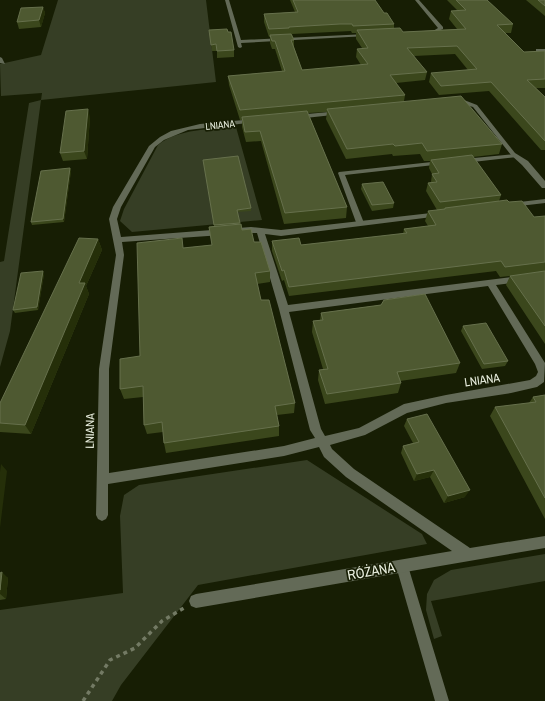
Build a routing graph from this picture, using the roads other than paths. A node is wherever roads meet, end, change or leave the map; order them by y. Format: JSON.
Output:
{"nodes":[{"id":1,"x":227,"y":0,"type":"edge"},
{"id":2,"x":417,"y":0,"type":"edge"},
{"id":3,"x":418,"y":32,"type":"edge"},
{"id":4,"x":372,"y":35,"type":"edge"},
{"id":5,"x":538,"y":50,"type":"edge"},
{"id":6,"x":545,"y":50,"type":"edge"},
{"id":7,"x":0,"y":58,"type":"edge"},
{"id":8,"x":3,"y":63,"type":"dead end"},
{"id":9,"x":448,"y":103,"type":"edge"},
{"id":10,"x":346,"y":113,"type":"edge"},
{"id":11,"x":290,"y":118,"type":"edge"},
{"id":12,"x":267,"y":120,"type":"edge"},
{"id":13,"x":515,"y":156,"type":"junction"},
{"id":14,"x":452,"y":162,"type":"edge"},
{"id":15,"x":460,"y":162,"type":"edge"},
{"id":16,"x":545,"y":186,"type":"edge"},
{"id":17,"x":545,"y":201,"type":"edge"},
{"id":18,"x":499,"y":206,"type":"edge"},
{"id":19,"x":445,"y":213,"type":"edge"},
{"id":20,"x":360,"y":223,"type":"junction"},
{"id":21,"x":260,"y":230,"type":"junction"},
{"id":22,"x":117,"y":240,"type":"junction"},
{"id":23,"x":545,"y":276,"type":"edge"},
{"id":24,"x":490,"y":283,"type":"junction"},
{"id":25,"x":284,"y":309,"type":"junction"},
{"id":26,"x":322,"y":441,"type":"junction"},
{"id":27,"x":103,"y":479,"type":"junction"},
{"id":28,"x":102,"y":514,"type":"dead end"},
{"id":29,"x":545,"y":542,"type":"edge"},
{"id":30,"x":468,"y":555,"type":"junction"},
{"id":31,"x":402,"y":566,"type":"junction"},
{"id":32,"x":196,"y":601,"type":"road end"},
{"id":33,"x":442,"y":701,"type":"edge"}],
"edges":[{"from":1,"to":4,"type":"lane"},
{"from":2,"to":3,"type":"lane"},
{"from":5,"to":6,"type":"lane"},
{"from":7,"to":8,"type":"lane"},
{"from":9,"to":13,"type":"street"},
{"from":10,"to":11,"type":"street"},
{"from":12,"to":22,"type":"street","name":"LNIANA"},
{"from":13,"to":15,"type":"lane"},
{"from":13,"to":16,"type":"street"},
{"from":14,"to":20,"type":"lane"},
{"from":17,"to":18,"type":"street"},
{"from":19,"to":20,"type":"street"},
{"from":20,"to":21,"type":"street"},
{"from":21,"to":22,"type":"street"},
{"from":21,"to":25,"type":"street"},
{"from":22,"to":27,"type":"street","name":"LNIANA"},
{"from":23,"to":24,"type":"street"},
{"from":24,"to":25,"type":"street"},
{"from":24,"to":26,"type":"street","name":"LNIANA"},
{"from":25,"to":26,"type":"street"},
{"from":26,"to":27,"type":"street","name":"LNIANA"},
{"from":26,"to":30,"type":"street"},
{"from":27,"to":28,"type":"street","name":"LNIANA"},
{"from":29,"to":30,"type":"street","name":"RÓŻANA"},
{"from":30,"to":31,"type":"street","name":"RÓŻANA"},
{"from":31,"to":32,"type":"street","name":"RÓŻANA"},
{"from":31,"to":33,"type":"lane"}]}
